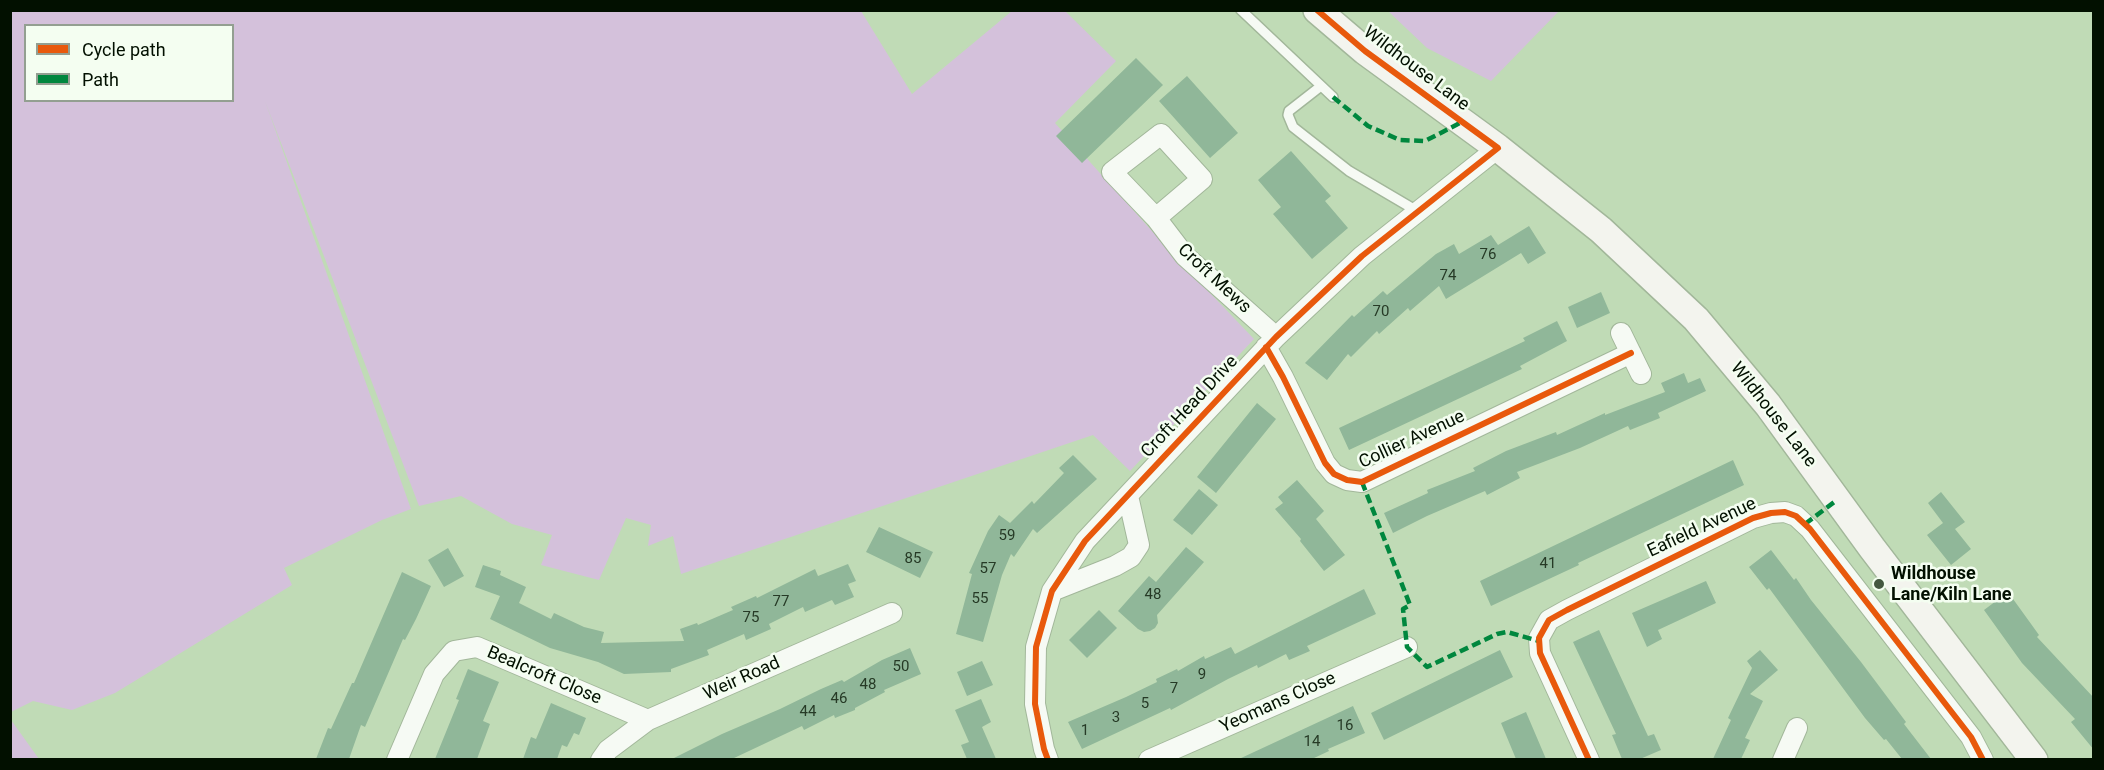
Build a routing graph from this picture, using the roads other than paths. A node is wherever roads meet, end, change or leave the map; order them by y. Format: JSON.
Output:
{"nodes":[{"id":1,"x":1241,"y":10,"type":"edge"},
{"id":2,"x":1317,"y":10,"type":"edge"},
{"id":3,"x":1321,"y":86,"type":"junction"},
{"id":4,"x":1333,"y":97,"type":"dead end"},
{"id":5,"x":1498,"y":148,"type":"junction"},
{"id":6,"x":1417,"y":211,"type":"junction"},
{"id":7,"x":1156,"y":218,"type":"junction"},
{"id":8,"x":1622,"y":333,"type":"dead end"},
{"id":9,"x":1271,"y":342,"type":"junction"},
{"id":10,"x":1631,"y":353,"type":"junction"},
{"id":11,"x":1641,"y":374,"type":"dead end"},
{"id":12,"x":1128,"y":496,"type":"junction"},
{"id":13,"x":1052,"y":591,"type":"junction"},
{"id":14,"x":892,"y":613,"type":"dead end"},
{"id":15,"x":1407,"y":647,"type":"dead end"},
{"id":16,"x":648,"y":720,"type":"junction"},
{"id":17,"x":1797,"y":728,"type":"dead end"},
{"id":18,"x":397,"y":759,"type":"edge"},
{"id":19,"x":601,"y":759,"type":"edge"},
{"id":20,"x":1048,"y":759,"type":"edge"},
{"id":21,"x":1149,"y":759,"type":"edge"},
{"id":22,"x":1589,"y":759,"type":"edge"},
{"id":23,"x":1783,"y":759,"type":"edge"},
{"id":24,"x":1983,"y":759,"type":"edge"},
{"id":25,"x":2034,"y":759,"type":"edge"}],
"edges":[{"from":1,"to":3,"type":"lane"},
{"from":2,"to":5,"type":"main road","name":"Wildhouse Lane"},
{"from":3,"to":4,"type":"lane"},
{"from":3,"to":6,"type":"lane"},
{"from":5,"to":6,"type":"street","name":"Croft Head Drive"},
{"from":5,"to":25,"type":"main road","name":"Wildhouse Lane"},
{"from":6,"to":9,"type":"street","name":"Croft Head Drive"},
{"from":7,"to":7,"type":"street","name":"Croft Mews"},
{"from":7,"to":9,"type":"street","name":"Croft Mews"},
{"from":8,"to":10,"type":"street"},
{"from":9,"to":10,"type":"street","name":"Collier Avenue"},
{"from":9,"to":12,"type":"street","name":"Croft Head Drive"},
{"from":10,"to":11,"type":"street"},
{"from":12,"to":13,"type":"street","name":"Croft Head Drive"},
{"from":12,"to":13,"type":"street"},
{"from":13,"to":20,"type":"street","name":"Croft Head Drive"},
{"from":14,"to":16,"type":"street","name":"Weir Road"},
{"from":15,"to":21,"type":"street","name":"Yeomans Close"},
{"from":16,"to":18,"type":"street","name":"Bealcroft Close"},
{"from":16,"to":19,"type":"street","name":"Weir Road"},
{"from":17,"to":23,"type":"street"},
{"from":22,"to":24,"type":"street","name":"Eafield Avenue"}]}
